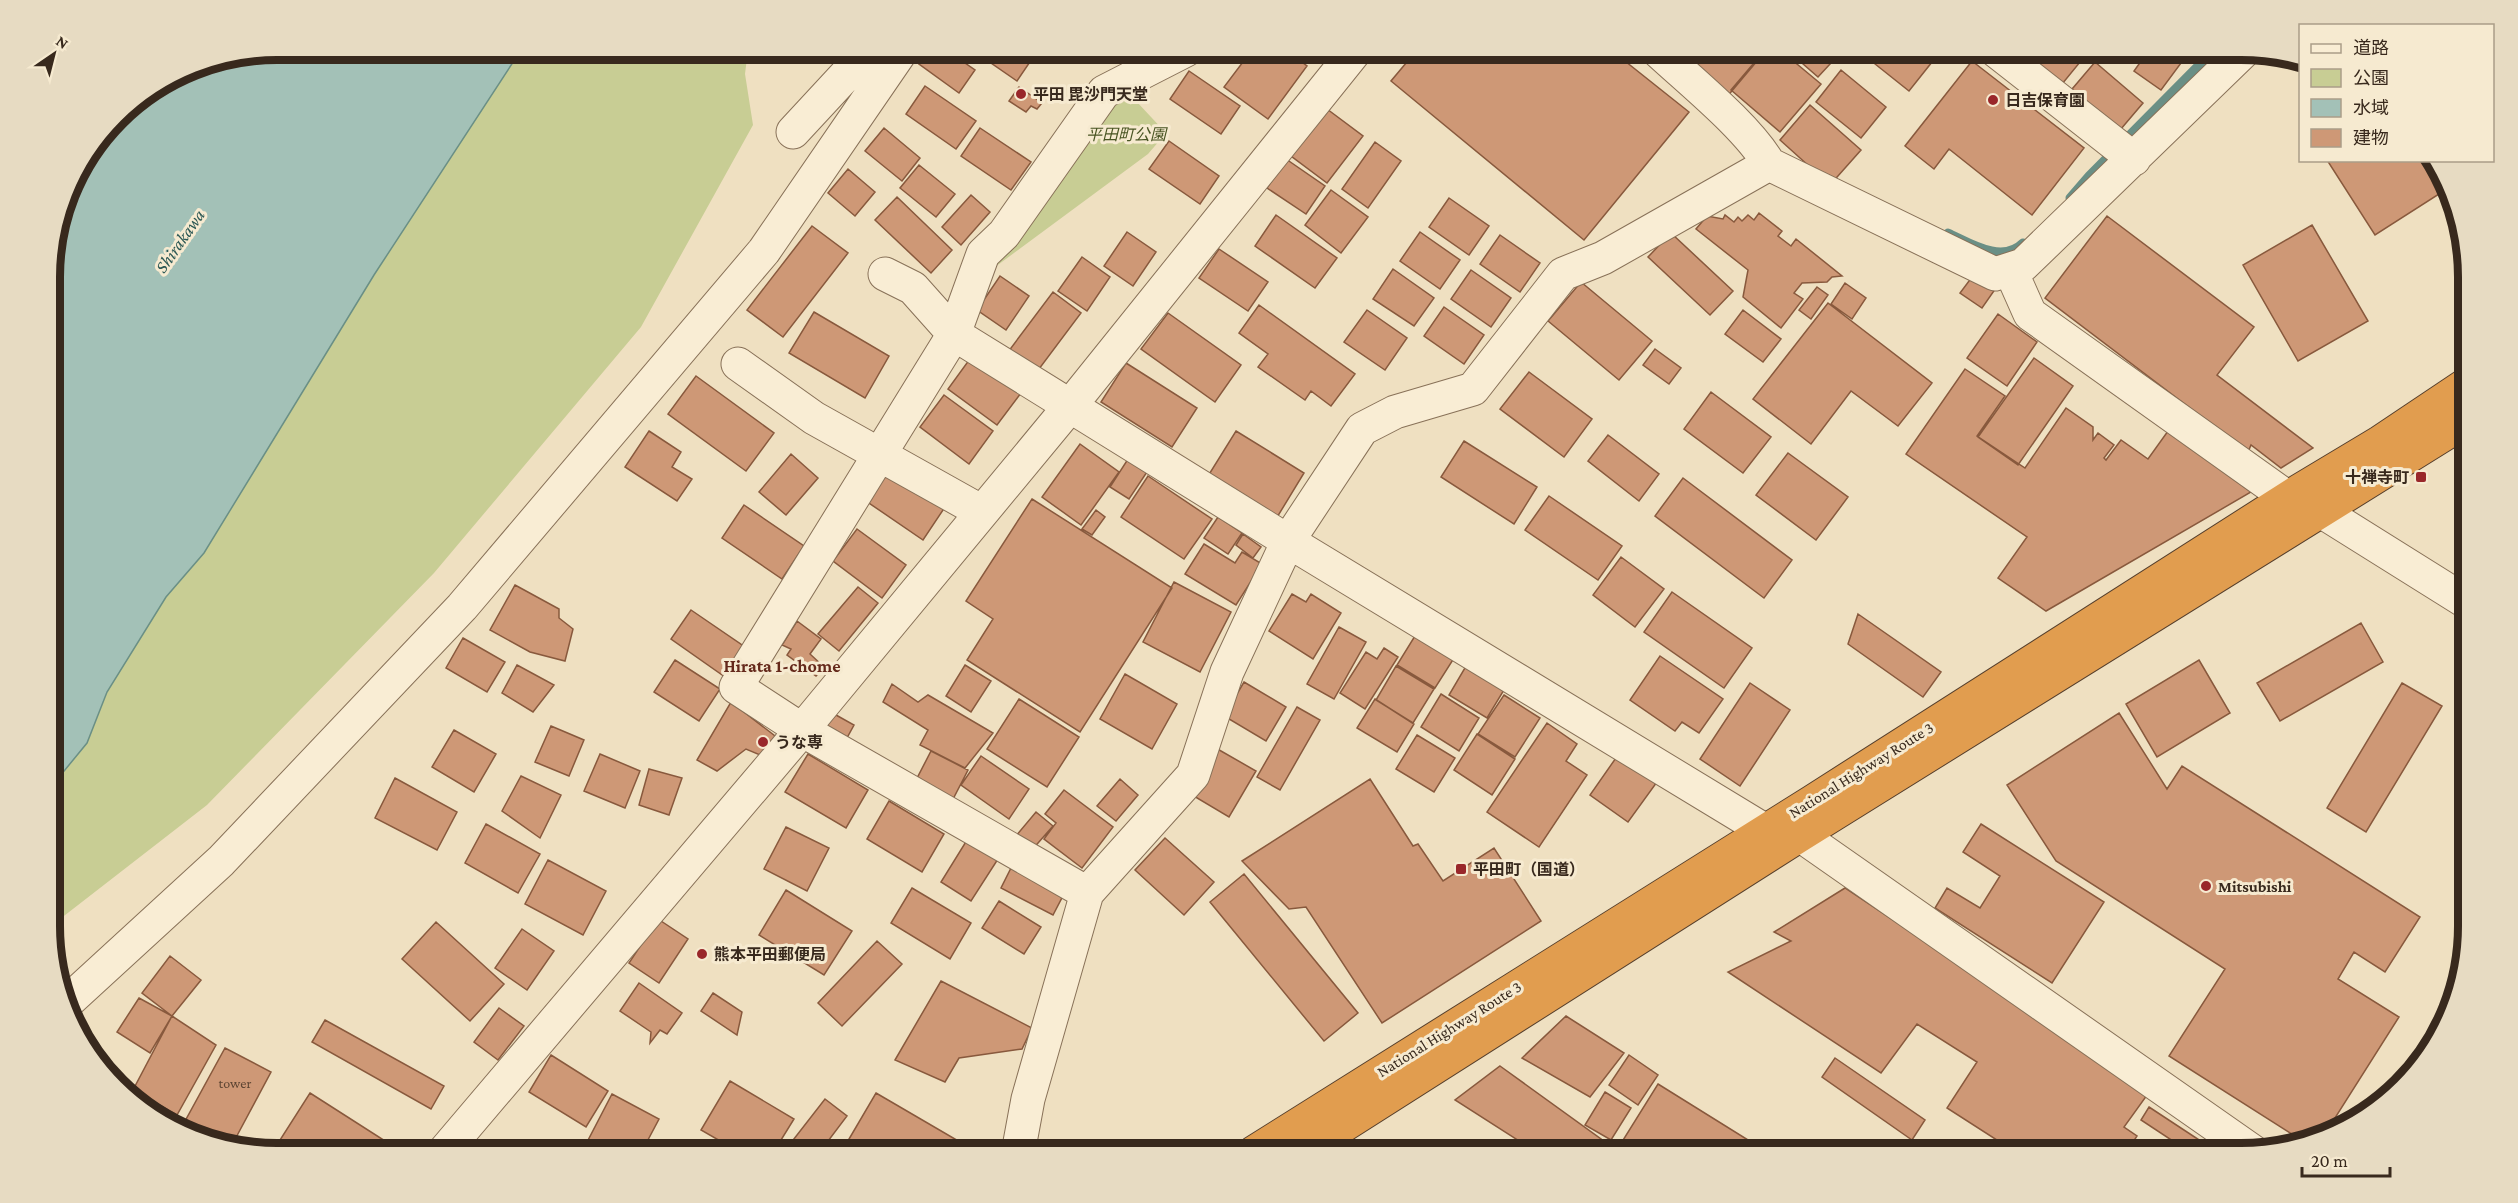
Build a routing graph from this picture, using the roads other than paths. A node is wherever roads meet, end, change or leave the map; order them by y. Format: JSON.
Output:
{"nodes":[{"id":1,"x":860,"y":60,"type":"edge"},
{"id":2,"x":895,"y":60,"type":"edge"},
{"id":3,"x":1166,"y":60,"type":"edge"},
{"id":4,"x":1337,"y":60,"type":"edge"},
{"id":5,"x":1668,"y":60,"type":"edge"},
{"id":6,"x":2008,"y":60,"type":"edge"},
{"id":7,"x":2235,"y":60,"type":"edge"},
{"id":8,"x":793,"y":132,"type":"dead end"},
{"id":9,"x":2134,"y":159,"type":"junction"},
{"id":10,"x":1769,"y":164,"type":"junction"},
{"id":11,"x":2010,"y":269,"type":"junction"},
{"id":12,"x":885,"y":274,"type":"dead end"},
{"id":13,"x":954,"y":334,"type":"junction"},
{"id":14,"x":738,"y":364,"type":"dead end"},
{"id":15,"x":2458,"y":390,"type":"edge"},
{"id":16,"x":1070,"y":406,"type":"junction"},
{"id":17,"x":2458,"y":426,"type":"edge"},
{"id":18,"x":880,"y":455,"type":"junction"},
{"id":19,"x":2288,"y":498,"type":"junction"},
{"id":20,"x":2321,"y":511,"type":"junction"},
{"id":21,"x":982,"y":512,"type":"junction"},
{"id":22,"x":1288,"y":541,"type":"junction"},
{"id":23,"x":2458,"y":597,"type":"edge"},
{"id":24,"x":802,"y":730,"type":"junction"},
{"id":25,"x":1764,"y":830,"type":"junction"},
{"id":26,"x":1800,"y":835,"type":"junction"},
{"id":27,"x":1087,"y":893,"type":"junction"},
{"id":28,"x":72,"y":998,"type":"edge"},
{"id":29,"x":452,"y":1143,"type":"edge"},
{"id":30,"x":1020,"y":1143,"type":"edge"},
{"id":31,"x":1269,"y":1143,"type":"edge"},
{"id":32,"x":1316,"y":1143,"type":"edge"},
{"id":33,"x":2241,"y":1143,"type":"edge"}],
"edges":[{"from":1,"to":8,"type":"street"},
{"from":2,"to":28,"type":"street"},
{"from":3,"to":13,"type":"street"},
{"from":4,"to":16,"type":"street"},
{"from":5,"to":10,"type":"street"},
{"from":6,"to":9,"type":"street"},
{"from":7,"to":9,"type":"street"},
{"from":9,"to":11,"type":"street"},
{"from":10,"to":11,"type":"street"},
{"from":10,"to":22,"type":"street"},
{"from":11,"to":19,"type":"street"},
{"from":12,"to":13,"type":"street"},
{"from":13,"to":16,"type":"street"},
{"from":13,"to":18,"type":"street"},
{"from":14,"to":18,"type":"street"},
{"from":15,"to":19,"type":"highway","name":"National Highway Route 3"},
{"from":16,"to":21,"type":"street"},
{"from":16,"to":22,"type":"street"},
{"from":17,"to":20,"type":"highway","name":"National Highway Route 3"},
{"from":18,"to":21,"type":"street"},
{"from":18,"to":24,"type":"street"},
{"from":19,"to":25,"type":"highway","name":"National Highway Route 3"},
{"from":20,"to":23,"type":"street"},
{"from":20,"to":26,"type":"highway","name":"National Highway Route 3"},
{"from":21,"to":24,"type":"street"},
{"from":22,"to":25,"type":"street"},
{"from":22,"to":27,"type":"street"},
{"from":24,"to":27,"type":"street"},
{"from":24,"to":29,"type":"street"},
{"from":25,"to":26,"type":"street"},
{"from":25,"to":31,"type":"highway","name":"National Highway Route 3"},
{"from":26,"to":32,"type":"highway","name":"National Highway Route 3"},
{"from":26,"to":33,"type":"street"},
{"from":27,"to":30,"type":"street"}]}
